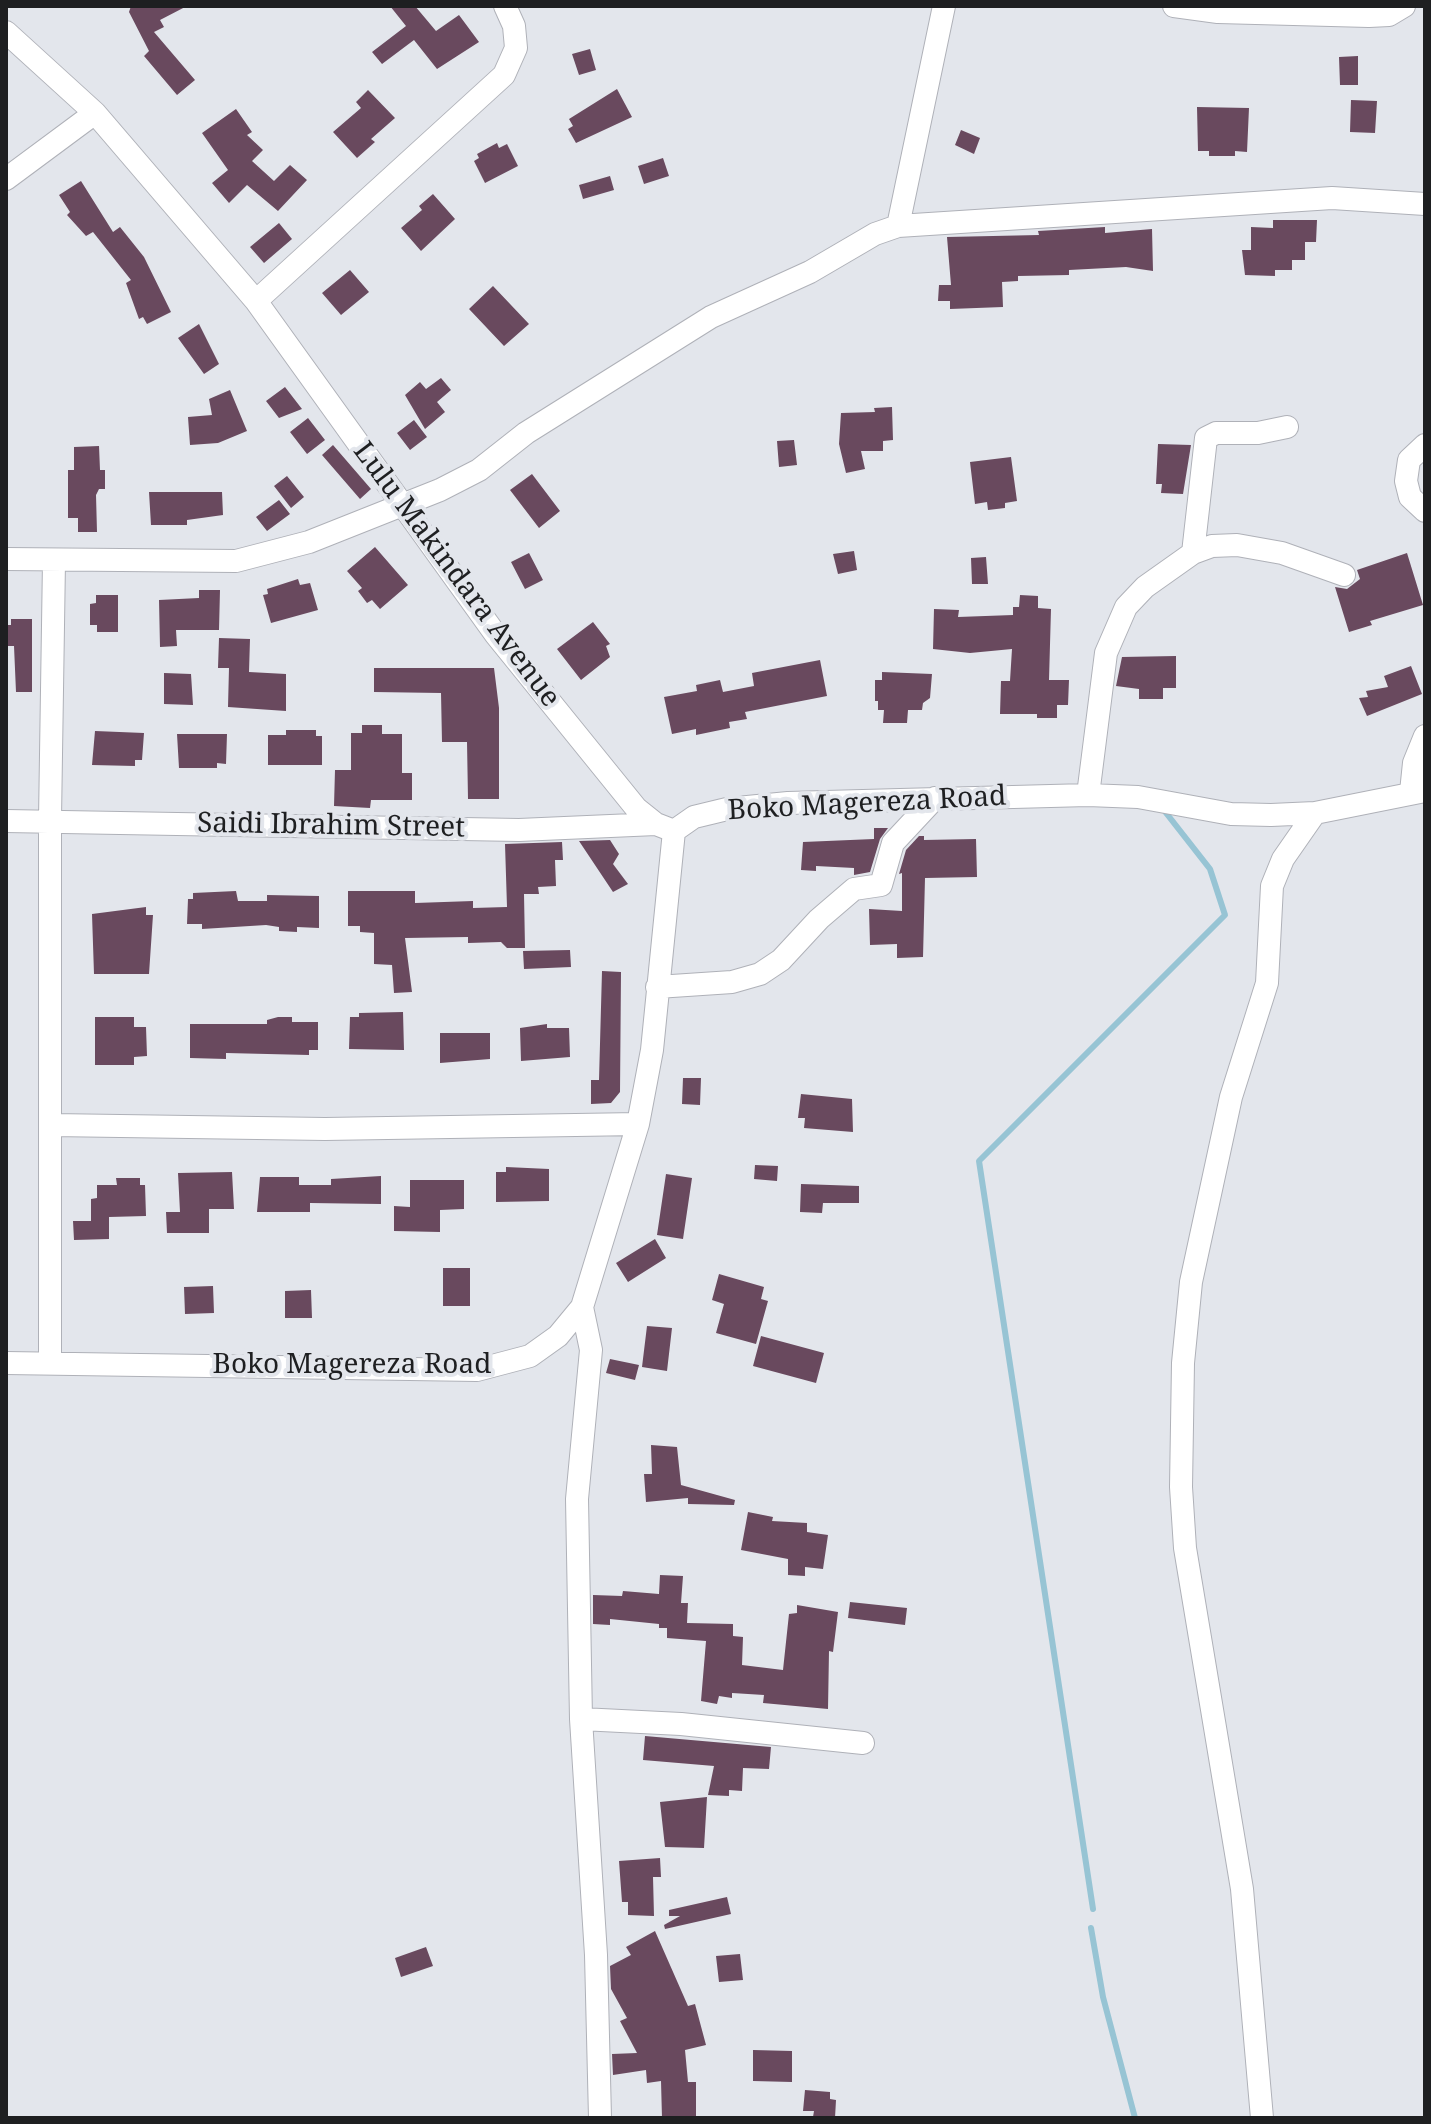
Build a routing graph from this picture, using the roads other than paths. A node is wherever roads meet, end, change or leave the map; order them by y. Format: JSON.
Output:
{"nodes":[{"id":1,"x":505,"y":6,"type":"edge"},
{"id":2,"x":944,"y":6,"type":"edge"},
{"id":3,"x":1174,"y":6,"type":"edge"},
{"id":4,"x":1404,"y":6,"type":"edge"},
{"id":5,"x":6,"y":32,"type":"edge"},
{"id":6,"x":95,"y":113,"type":"junction"},
{"id":7,"x":6,"y":179,"type":"edge"},
{"id":8,"x":1425,"y":204,"type":"edge"},
{"id":9,"x":898,"y":226,"type":"junction"},
{"id":10,"x":256,"y":301,"type":"junction"},
{"id":11,"x":1287,"y":427,"type":"dead end"},
{"id":12,"x":1425,"y":445,"type":"edge"},
{"id":13,"x":401,"y":505,"type":"junction"},
{"id":14,"x":1425,"y":511,"type":"edge"},
{"id":15,"x":1193,"y":553,"type":"junction"},
{"id":16,"x":6,"y":559,"type":"edge"},
{"id":17,"x":54,"y":561,"type":"junction"},
{"id":18,"x":1344,"y":575,"type":"dead end"},
{"id":19,"x":1425,"y":736,"type":"edge"},
{"id":20,"x":1418,"y":791,"type":"edge"},
{"id":21,"x":1088,"y":795,"type":"junction"},
{"id":22,"x":935,"y":798,"type":"junction"},
{"id":23,"x":1315,"y":813,"type":"junction"},
{"id":24,"x":50,"y":819,"type":"junction"},
{"id":25,"x":6,"y":821,"type":"edge"},
{"id":26,"x":665,"y":828,"type":"junction"},
{"id":27,"x":657,"y":987,"type":"junction"},
{"id":28,"x":638,"y":1124,"type":"junction"},
{"id":29,"x":52,"y":1125,"type":"junction"},
{"id":30,"x":582,"y":1307,"type":"junction"},
{"id":31,"x":6,"y":1363,"type":"edge"},
{"id":32,"x":50,"y":1363,"type":"junction"},
{"id":33,"x":581,"y":1719,"type":"junction"},
{"id":34,"x":863,"y":1743,"type":"dead end"},
{"id":35,"x":600,"y":2118,"type":"edge"},
{"id":36,"x":1262,"y":2118,"type":"edge"}],
"edges":[{"from":1,"to":10,"type":"street"},
{"from":2,"to":9,"type":"street"},
{"from":3,"to":4,"type":"street"},
{"from":5,"to":6,"type":"street","name":"Lulu Makindara Avenue"},
{"from":6,"to":7,"type":"street"},
{"from":6,"to":10,"type":"street","name":"Lulu Makindara Avenue"},
{"from":8,"to":9,"type":"street"},
{"from":9,"to":13,"type":"street"},
{"from":10,"to":13,"type":"street","name":"Lulu Makindara Avenue"},
{"from":11,"to":15,"type":"street"},
{"from":12,"to":14,"type":"street"},
{"from":13,"to":17,"type":"street"},
{"from":13,"to":26,"type":"street","name":"Lulu Makindara Avenue"},
{"from":15,"to":18,"type":"street"},
{"from":15,"to":21,"type":"street"},
{"from":16,"to":17,"type":"street"},
{"from":17,"to":24,"type":"street"},
{"from":19,"to":20,"type":"street"},
{"from":20,"to":23,"type":"street","name":"Boko Magereza Road"},
{"from":21,"to":22,"type":"street","name":"Boko Magereza Road"},
{"from":21,"to":23,"type":"street","name":"Boko Magereza Road"},
{"from":22,"to":26,"type":"street","name":"Boko Magereza Road"},
{"from":22,"to":27,"type":"street"},
{"from":23,"to":36,"type":"street"},
{"from":24,"to":25,"type":"street","name":"Saidi Ibrahim Street"},
{"from":24,"to":26,"type":"street","name":"Saidi Ibrahim Street"},
{"from":24,"to":29,"type":"street"},
{"from":26,"to":27,"type":"street","name":"Boko Magereza Road"},
{"from":27,"to":28,"type":"street","name":"Boko Magereza Road"},
{"from":28,"to":29,"type":"street"},
{"from":28,"to":30,"type":"street","name":"Boko Magereza Road"},
{"from":29,"to":32,"type":"street"},
{"from":30,"to":32,"type":"street","name":"Boko Magereza Road"},
{"from":30,"to":33,"type":"street"},
{"from":31,"to":32,"type":"street","name":"Boko Magereza Road"},
{"from":33,"to":34,"type":"street"},
{"from":33,"to":35,"type":"street"}]}
